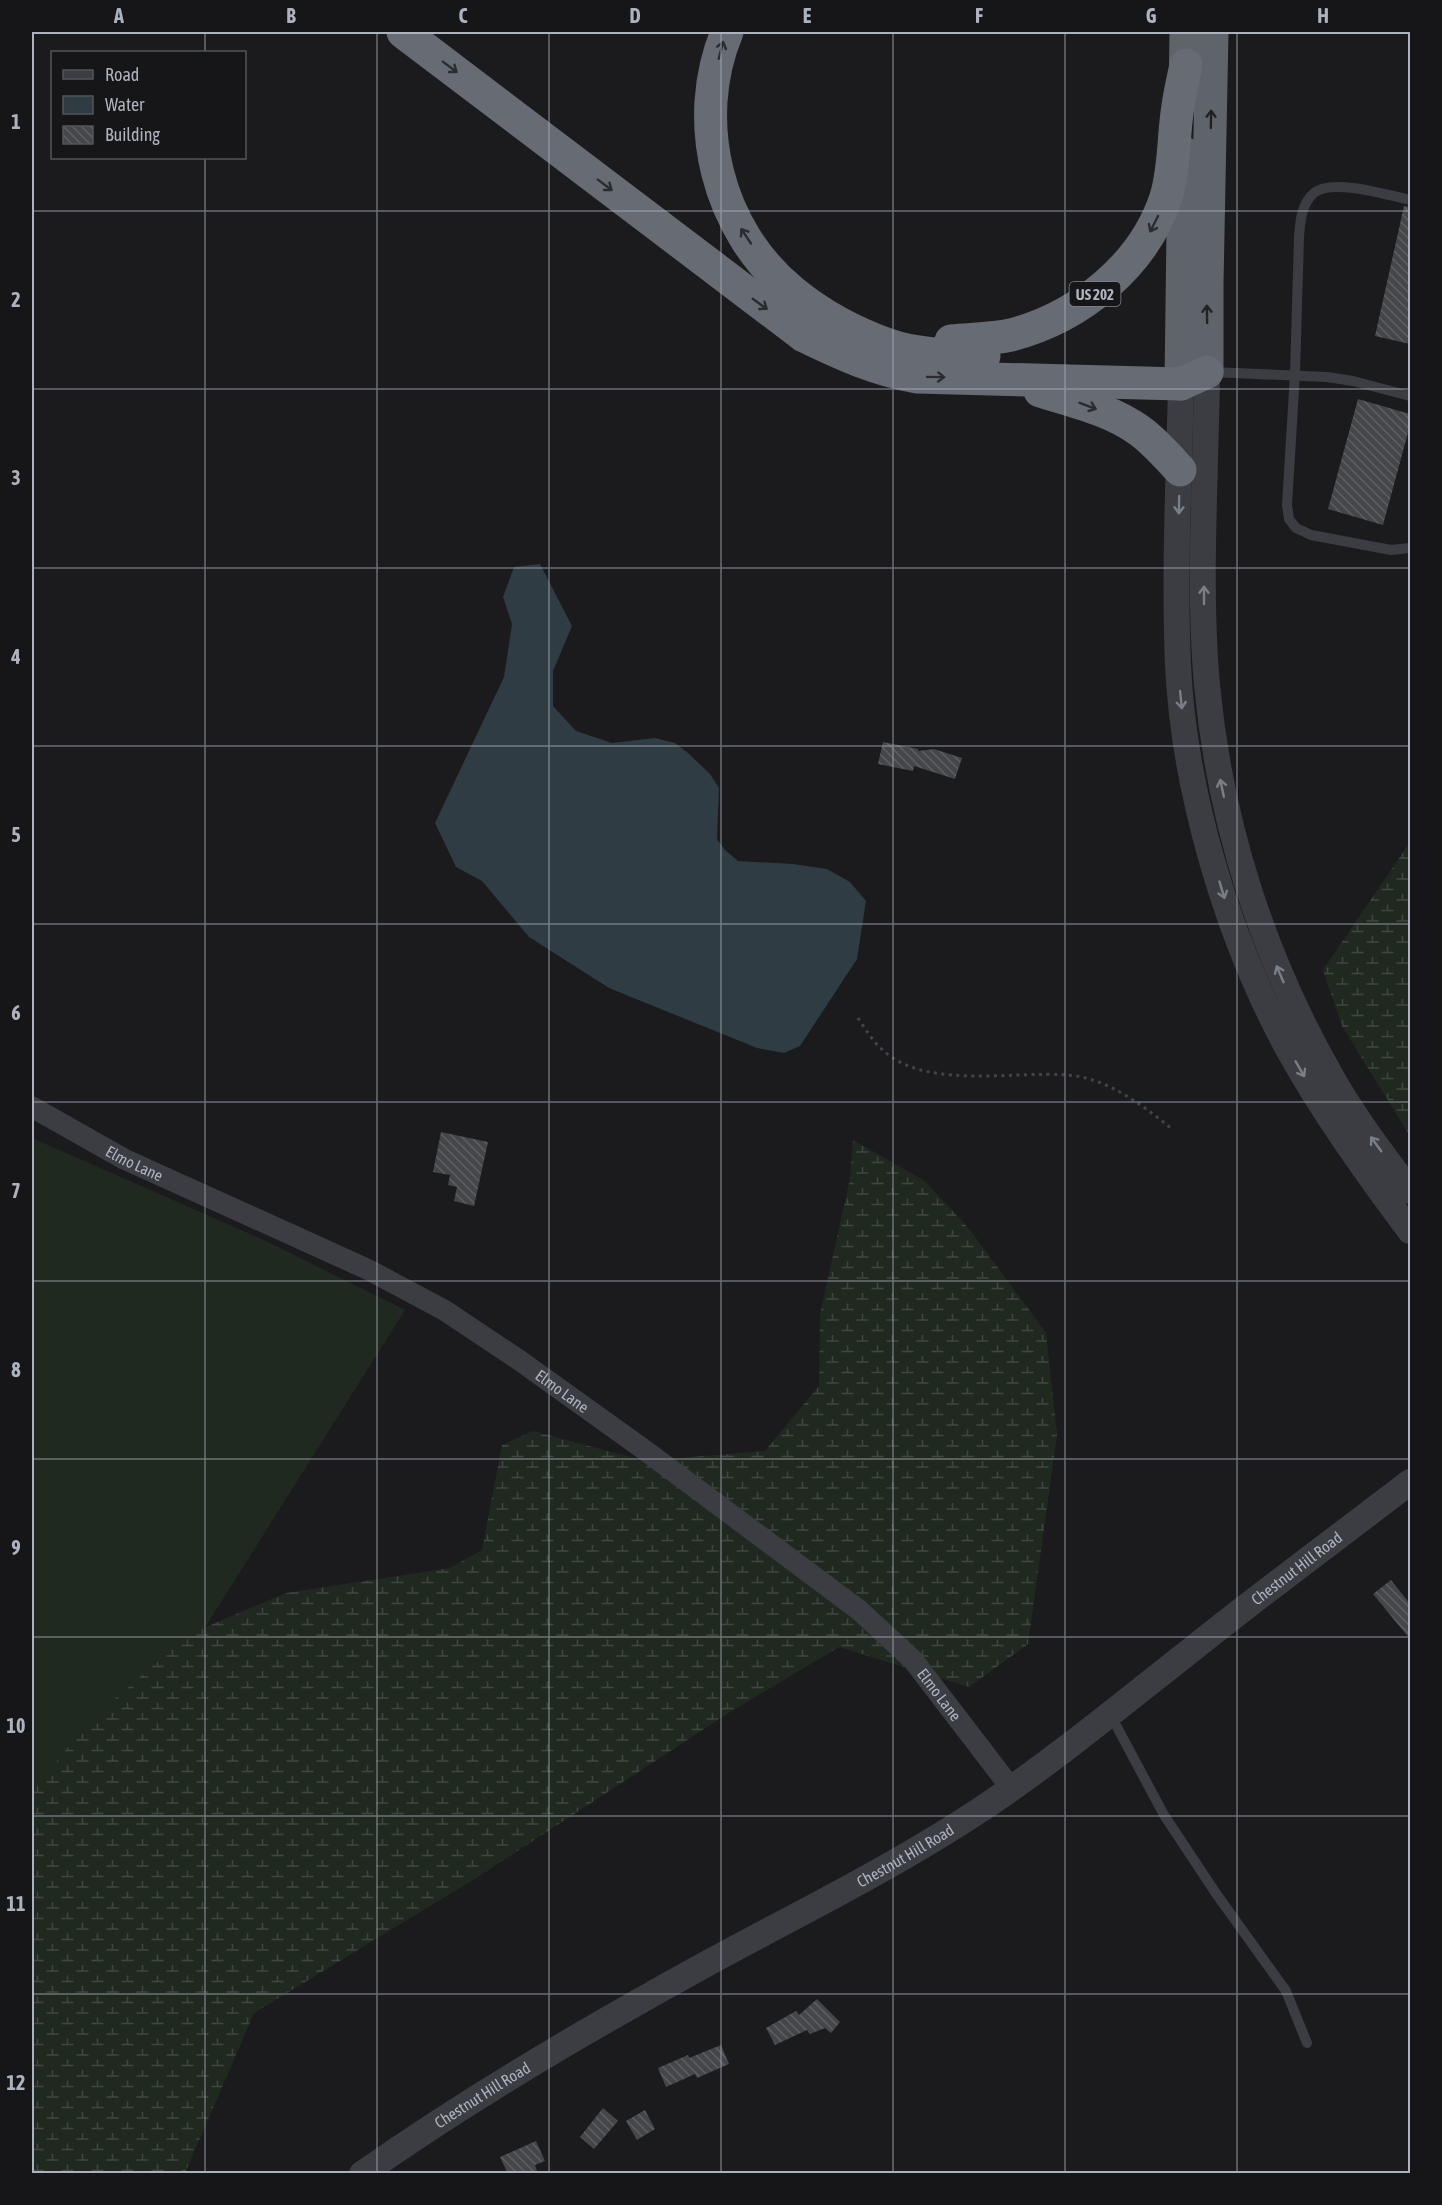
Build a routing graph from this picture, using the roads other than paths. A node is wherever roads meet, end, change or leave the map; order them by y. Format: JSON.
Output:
{"nodes":[{"id":1,"x":403,"y":32,"type":"edge"},
{"id":2,"x":727,"y":32,"type":"edge"},
{"id":3,"x":1186,"y":32,"type":"edge"},
{"id":4,"x":1212,"y":32,"type":"edge"},
{"id":5,"x":1186,"y":65,"type":"junction"},
{"id":6,"x":1410,"y":200,"type":"edge"},
{"id":7,"x":851,"y":329,"type":"junction"},
{"id":8,"x":1190,"y":372,"type":"junction"},
{"id":9,"x":1295,"y":374,"type":"junction"},
{"id":10,"x":971,"y":378,"type":"junction"},
{"id":11,"x":1410,"y":396,"type":"edge"},
{"id":12,"x":1179,"y":470,"type":"junction"},
{"id":13,"x":1410,"y":548,"type":"edge"},
{"id":14,"x":32,"y":1107,"type":"edge"},
{"id":15,"x":1410,"y":1191,"type":"edge"},
{"id":16,"x":1410,"y":1231,"type":"edge"},
{"id":17,"x":1410,"y":1482,"type":"edge"},
{"id":18,"x":1110,"y":1713,"type":"junction"},
{"id":19,"x":1011,"y":1788,"type":"junction"},
{"id":20,"x":1307,"y":2043,"type":"dead end"},
{"id":21,"x":362,"y":2174,"type":"edge"}],
"edges":[{"from":1,"to":10,"type":"highway","one_way":true},
{"from":7,"to":2,"type":"highway","one_way":true},
{"from":3,"to":5,"type":"highway","number":"US 202"},
{"from":8,"to":4,"type":"highway","one_way":true},
{"from":5,"to":7,"type":"highway","number":"US 202","one_way":true},
{"from":5,"to":8,"type":"highway"},
{"from":6,"to":9,"type":"lane"},
{"from":7,"to":8,"type":"highway"},
{"from":8,"to":9,"type":"lane"},
{"from":8,"to":10,"type":"highway"},
{"from":8,"to":12,"type":"street"},
{"from":15,"to":8,"type":"street","one_way":true},
{"from":9,"to":11,"type":"lane"},
{"from":9,"to":13,"type":"lane"},
{"from":10,"to":12,"type":"highway","one_way":true},
{"from":12,"to":16,"type":"street","one_way":true},
{"from":14,"to":19,"type":"street","name":"Elmo Lane"},
{"from":17,"to":18,"type":"street","name":"Chestnut Hill Road"},
{"from":18,"to":19,"type":"street","name":"Chestnut Hill Road"},
{"from":18,"to":20,"type":"lane"},
{"from":19,"to":21,"type":"street","name":"Chestnut Hill Road"}]}
